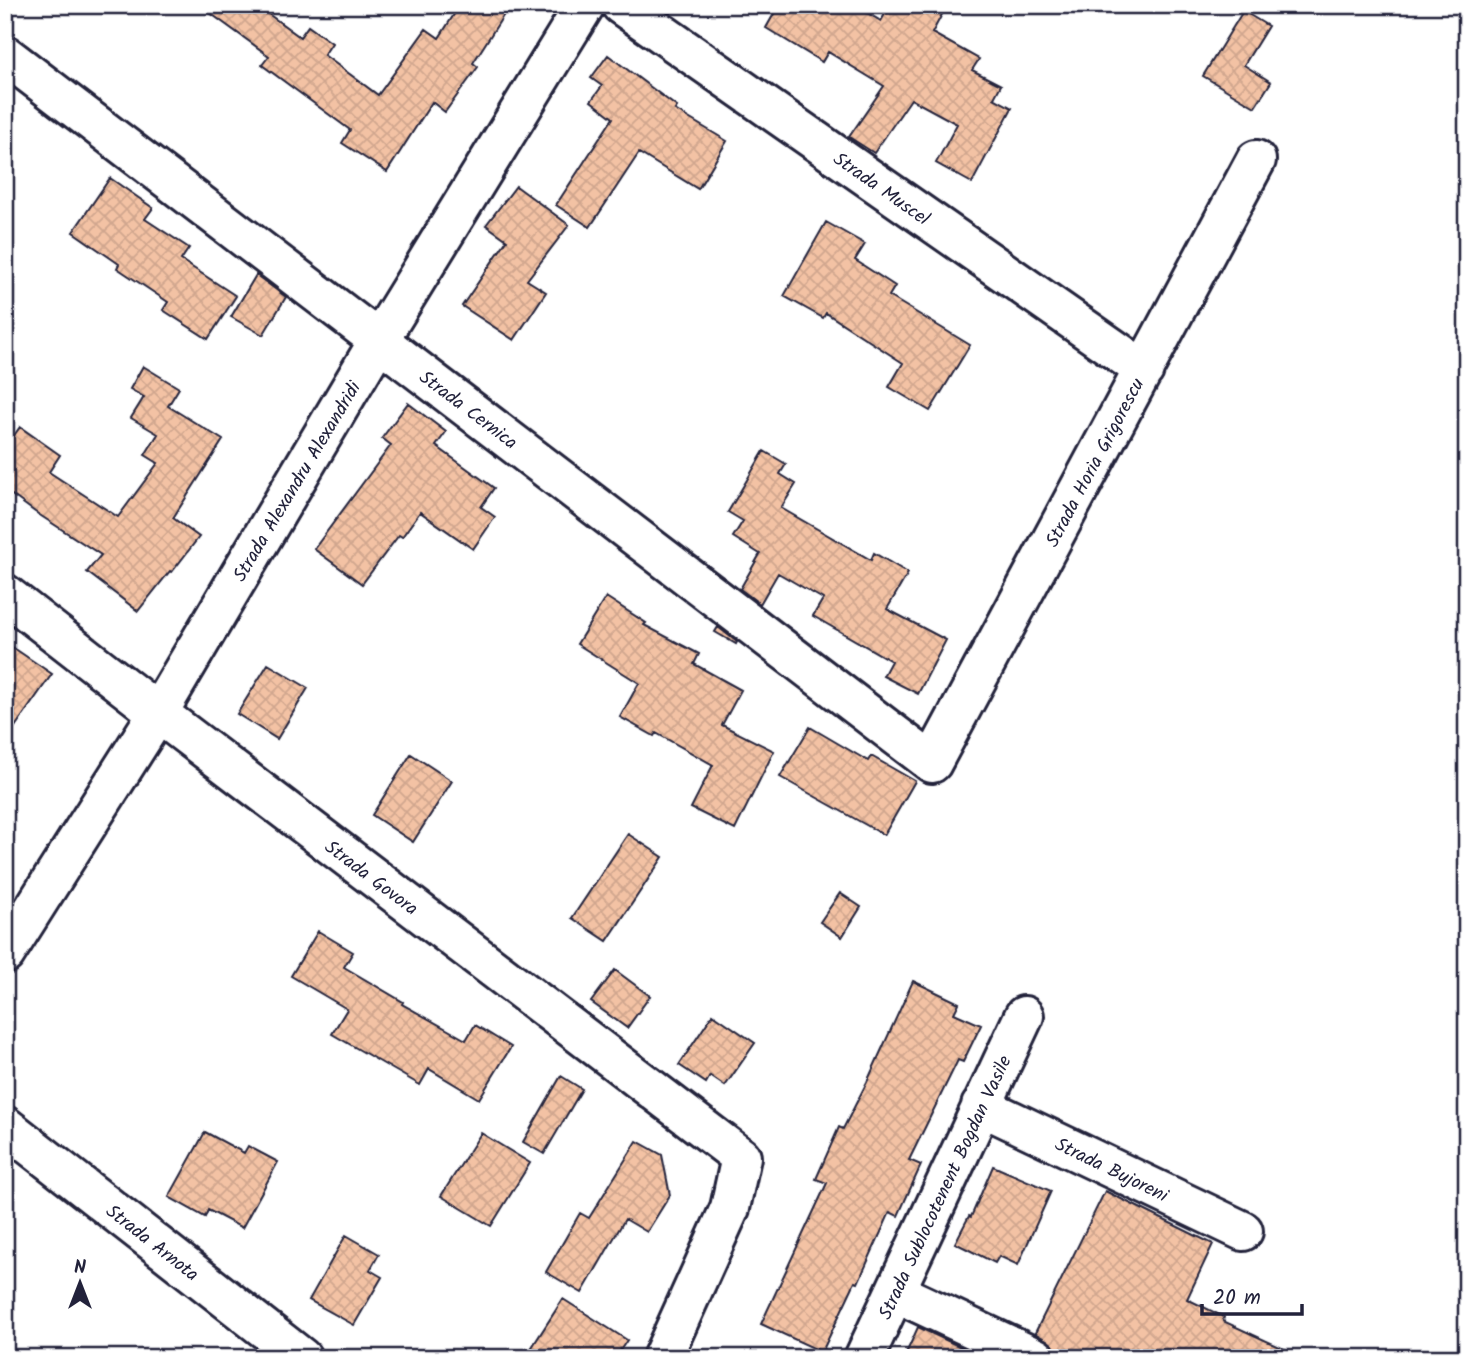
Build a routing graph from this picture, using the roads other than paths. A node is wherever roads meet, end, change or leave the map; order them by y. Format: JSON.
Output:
{"nodes":[{"id":1,"x":584,"y":5,"type":"edge"},
{"id":2,"x":621,"y":5,"type":"edge"},
{"id":3,"x":5,"y":55,"type":"edge"},
{"id":4,"x":1256,"y":160,"type":"dead end"},
{"id":5,"x":379,"y":340,"type":"junction"},
{"id":6,"x":1144,"y":370,"type":"junction"},
{"id":7,"x":5,"y":594,"type":"edge"},
{"id":8,"x":158,"y":713,"type":"junction"},
{"id":9,"x":932,"y":763,"type":"joint"},
{"id":10,"x":5,"y":954,"type":"edge"},
{"id":11,"x":1024,"y":1016,"type":"dead end"},
{"id":12,"x":981,"y":1106,"type":"junction"},
{"id":13,"x":5,"y":1126,"type":"edge"},
{"id":14,"x":1243,"y":1231,"type":"dead end"},
{"id":15,"x":895,"y":1292,"type":"junction"},
{"id":16,"x":302,"y":1358,"type":"edge"},
{"id":17,"x":662,"y":1358,"type":"edge"},
{"id":18,"x":864,"y":1358,"type":"edge"},
{"id":19,"x":1036,"y":1358,"type":"edge"}],
"edges":[{"from":1,"to":5,"type":"street","name":"Strada Alexandru Alexandridi"},
{"from":2,"to":6,"type":"street","name":"Strada Muscel"},
{"from":3,"to":5,"type":"street","name":"Strada Cernica"},
{"from":4,"to":6,"type":"street","name":"Strada Horia Grigorescu"},
{"from":5,"to":8,"type":"street","name":"Strada Alexandru Alexandridi"},
{"from":5,"to":9,"type":"street","name":"Strada Cernica"},
{"from":6,"to":9,"type":"street","name":"Strada Horia Grigorescu"},
{"from":7,"to":8,"type":"street","name":"Strada Govora"},
{"from":8,"to":10,"type":"street","name":"Strada Alexandru Alexandridi"},
{"from":8,"to":17,"type":"street","name":"Strada Govora"},
{"from":11,"to":12,"type":"street","name":"Strada Sublocotenent Bogdan Vasile"},
{"from":12,"to":14,"type":"street","name":"Strada Bujoreni"},
{"from":12,"to":15,"type":"street","name":"Strada Sublocotenent Bogdan Vasile"},
{"from":13,"to":16,"type":"street","name":"Strada Arnota"},
{"from":15,"to":18,"type":"street","name":"Strada Sublocotenent Bogdan Vasile"},
{"from":15,"to":19,"type":"street"}]}
